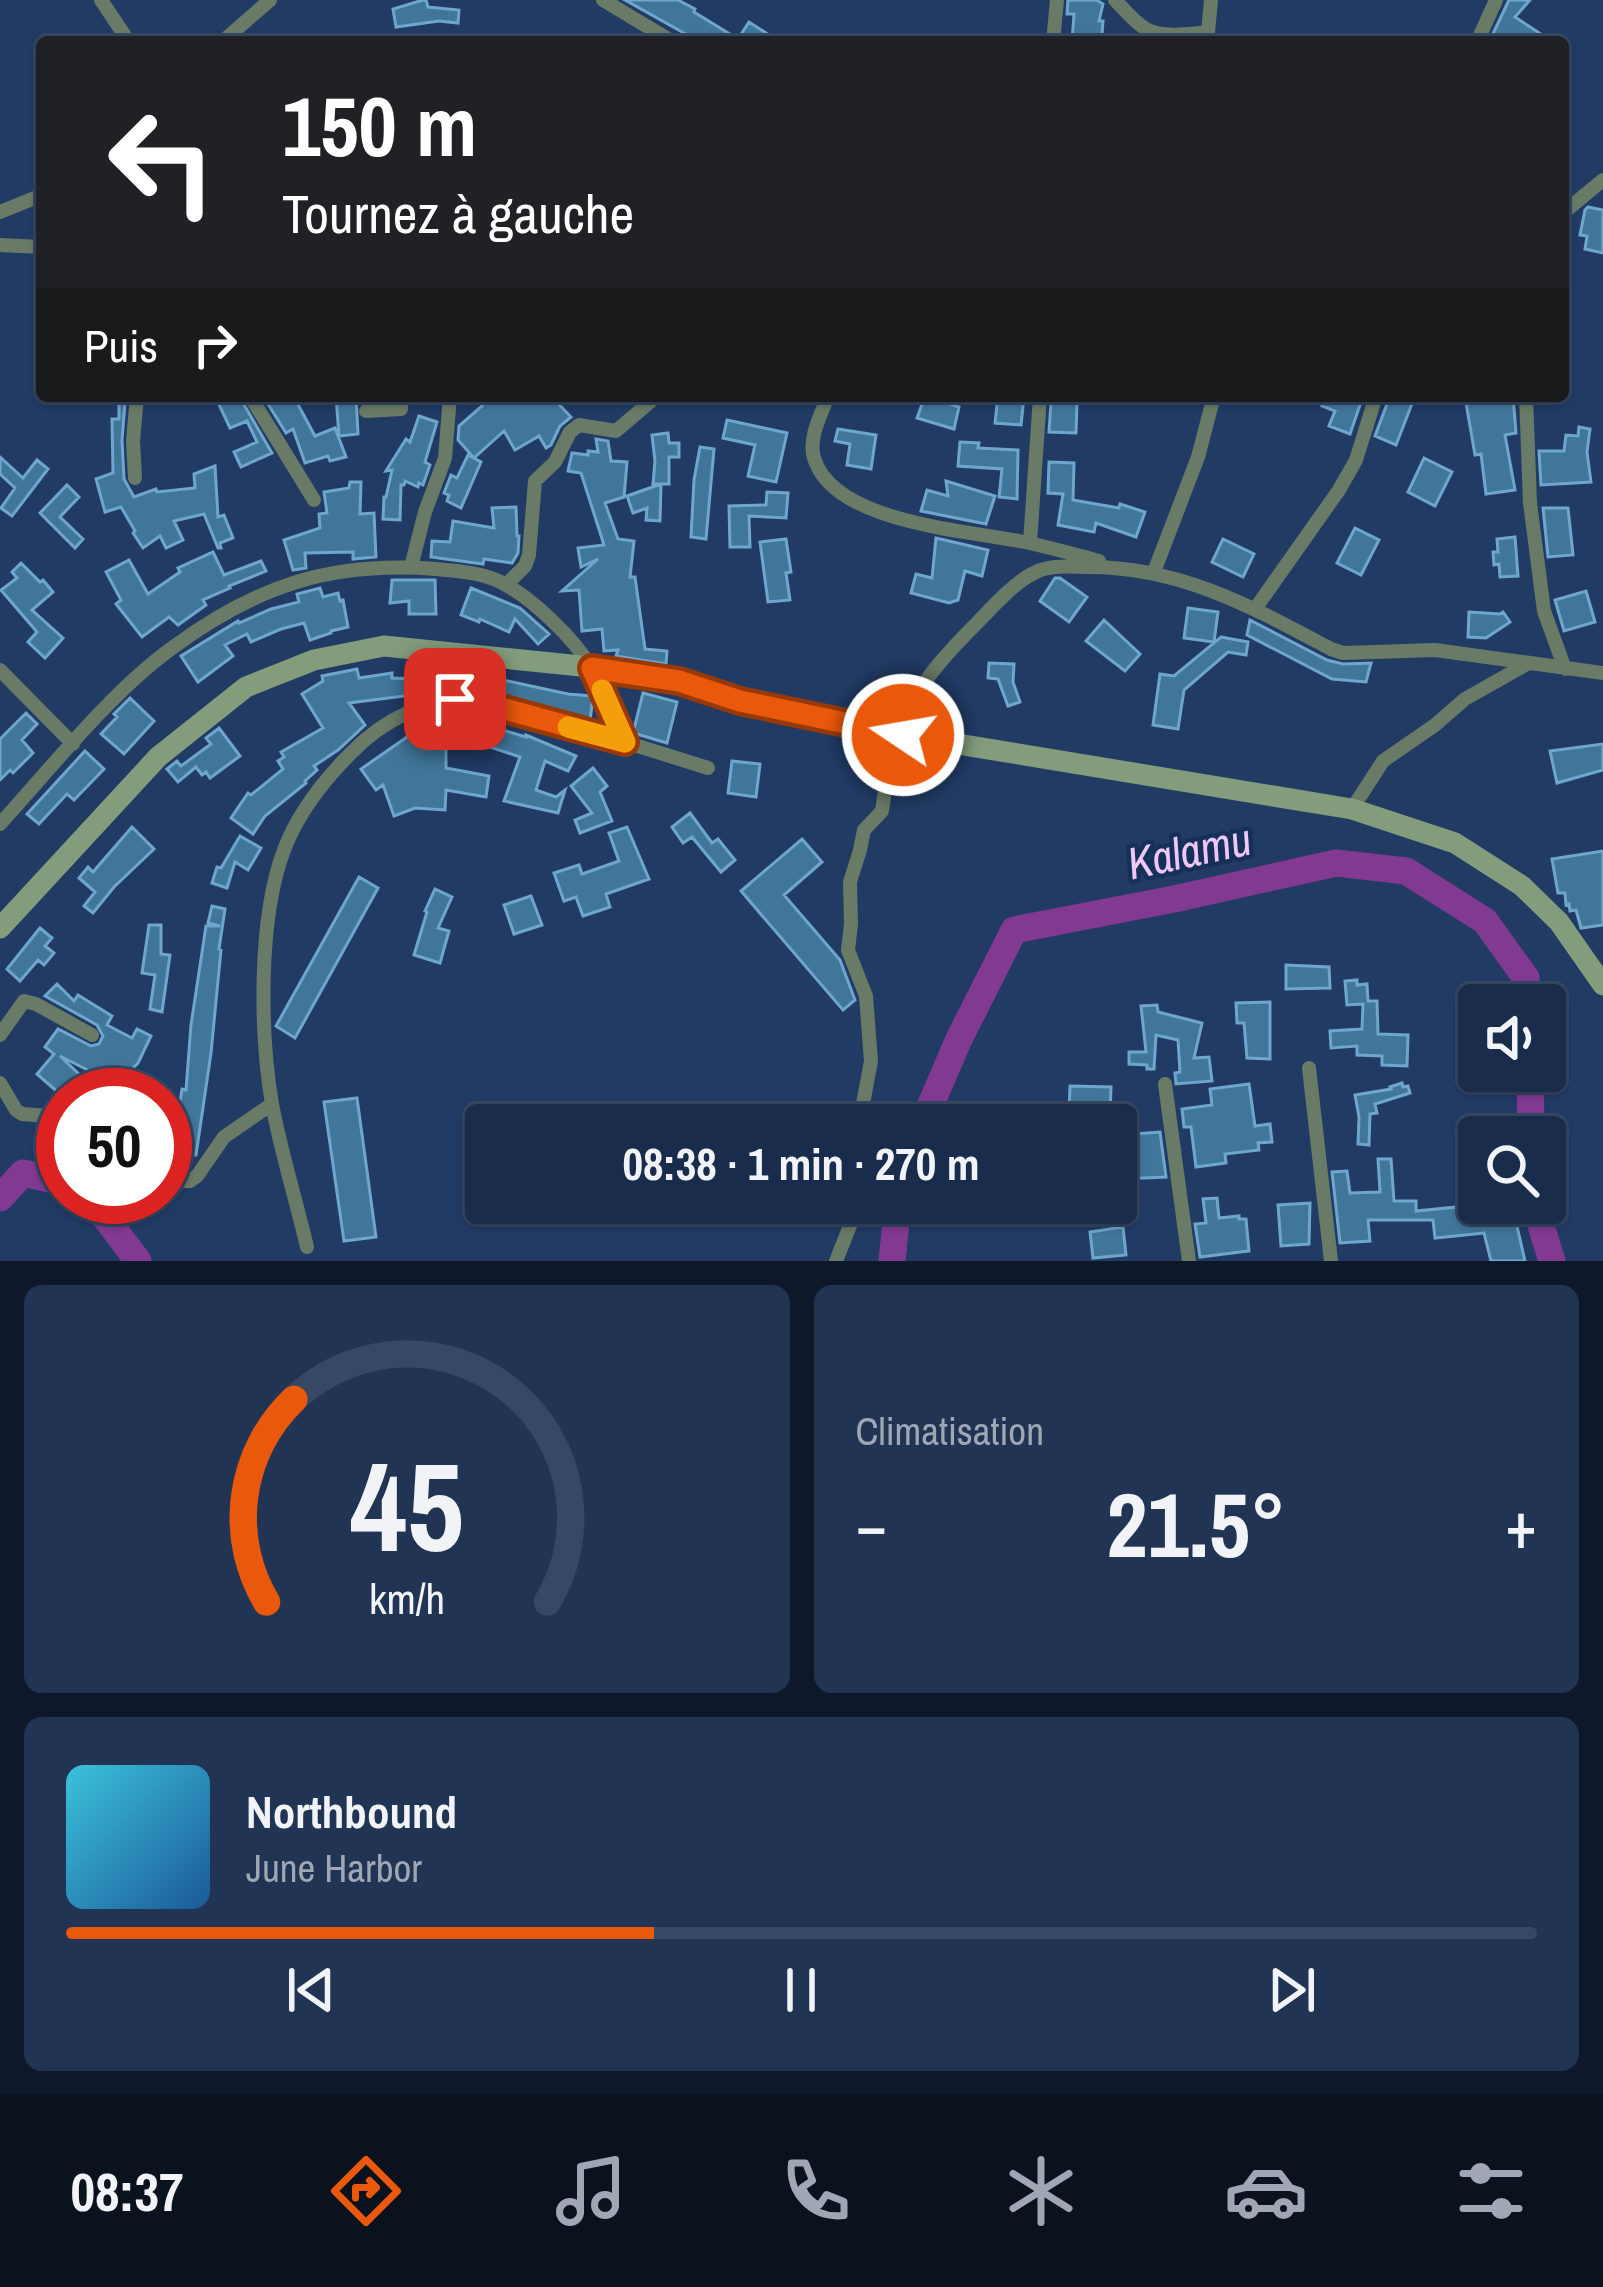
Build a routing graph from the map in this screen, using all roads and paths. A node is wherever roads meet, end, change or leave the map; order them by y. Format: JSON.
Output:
{"nodes":[{"id":1,"x":101,"y":0,"type":"edge"},
{"id":2,"x":270,"y":0,"type":"edge"},
{"id":3,"x":602,"y":0,"type":"edge"},
{"id":4,"x":1057,"y":0,"type":"edge"},
{"id":5,"x":1115,"y":0,"type":"edge"},
{"id":6,"x":1211,"y":0,"type":"edge"},
{"id":7,"x":1496,"y":0,"type":"edge"},
{"id":8,"x":125,"y":36,"type":"edge"},
{"id":9,"x":229,"y":36,"type":"edge"},
{"id":10,"x":664,"y":36,"type":"edge"},
{"id":11,"x":1054,"y":36,"type":"edge"},
{"id":12,"x":1203,"y":36,"type":"edge"},
{"id":13,"x":1209,"y":36,"type":"edge"},
{"id":14,"x":1481,"y":36,"type":"edge"},
{"id":15,"x":1603,"y":180,"type":"edge"},
{"id":16,"x":36,"y":197,"type":"edge"},
{"id":17,"x":1569,"y":208,"type":"edge"},
{"id":18,"x":0,"y":212,"type":"edge"},
{"id":19,"x":0,"y":245,"type":"edge"},
{"id":20,"x":36,"y":248,"type":"edge"},
{"id":21,"x":136,"y":402,"type":"edge"},
{"id":22,"x":254,"y":402,"type":"edge"},
{"id":23,"x":401,"y":402,"type":"edge"},
{"id":24,"x":450,"y":402,"type":"edge"},
{"id":25,"x":650,"y":402,"type":"edge"},
{"id":26,"x":826,"y":402,"type":"edge"},
{"id":27,"x":1040,"y":402,"type":"edge"},
{"id":28,"x":1212,"y":402,"type":"edge"},
{"id":29,"x":1374,"y":402,"type":"edge"},
{"id":30,"x":1526,"y":402,"type":"edge"},
{"id":31,"x":366,"y":411,"type":"dead end"},
{"id":32,"x":135,"y":478,"type":"dead end"},
{"id":33,"x":314,"y":500,"type":"dead end"},
{"id":34,"x":1030,"y":543,"type":"junction"},
{"id":35,"x":411,"y":567,"type":"junction"},
{"id":36,"x":1122,"y":567,"type":"junction"},
{"id":37,"x":1154,"y":572,"type":"junction"},
{"id":38,"x":506,"y":585,"type":"junction"},
{"id":39,"x":1256,"y":609,"type":"junction"},
{"id":40,"x":1526,"y":664,"type":"junction"},
{"id":41,"x":592,"y":668,"type":"junction"},
{"id":42,"x":1565,"y":669,"type":"junction"},
{"id":43,"x":0,"y":670,"type":"edge"},
{"id":44,"x":1603,"y":673,"type":"edge"},
{"id":45,"x":903,"y":735,"type":"junction"},
{"id":46,"x":625,"y":742,"type":"junction"},
{"id":47,"x":73,"y":744,"type":"junction"},
{"id":48,"x":708,"y":768,"type":"dead end"},
{"id":49,"x":887,"y":776,"type":"dead end"},
{"id":50,"x":1352,"y":808,"type":"junction"},
{"id":51,"x":0,"y":824,"type":"edge"},
{"id":52,"x":0,"y":928,"type":"edge"},
{"id":53,"x":1603,"y":986,"type":"edge"},
{"id":54,"x":0,"y":1035,"type":"edge"},
{"id":55,"x":92,"y":1035,"type":"dead end"},
{"id":56,"x":1309,"y":1068,"type":"dead end"},
{"id":57,"x":0,"y":1083,"type":"edge"},
{"id":58,"x":1166,"y":1084,"type":"dead end"},
{"id":59,"x":272,"y":1104,"type":"junction"},
{"id":60,"x":862,"y":1104,"type":"edge"},
{"id":61,"x":36,"y":1115,"type":"edge"},
{"id":62,"x":192,"y":1179,"type":"edge"},
{"id":63,"x":851,"y":1224,"type":"edge"},
{"id":64,"x":308,"y":1247,"type":"dead end"},
{"id":65,"x":836,"y":1261,"type":"edge"},
{"id":66,"x":1189,"y":1261,"type":"edge"},
{"id":67,"x":1331,"y":1261,"type":"edge"}],
"edges":[{"from":1,"to":8,"type":"street"},
{"from":2,"to":9,"type":"street"},
{"from":3,"to":10,"type":"street"},
{"from":4,"to":11,"type":"street"},
{"from":5,"to":12,"type":"street"},
{"from":6,"to":13,"type":"street"},
{"from":7,"to":14,"type":"street"},
{"from":15,"to":17,"type":"street"},
{"from":16,"to":18,"type":"street"},
{"from":19,"to":20,"type":"street"},
{"from":21,"to":32,"type":"street"},
{"from":22,"to":33,"type":"street"},
{"from":23,"to":31,"type":"street"},
{"from":24,"to":35,"type":"street"},
{"from":25,"to":38,"type":"street"},
{"from":26,"to":34,"type":"street"},
{"from":27,"to":34,"type":"street"},
{"from":28,"to":37,"type":"street"},
{"from":29,"to":39,"type":"street"},
{"from":30,"to":42,"type":"street"},
{"from":34,"to":36,"type":"street"},
{"from":35,"to":38,"type":"street"},
{"from":35,"to":47,"type":"street"},
{"from":36,"to":37,"type":"street"},
{"from":36,"to":45,"type":"street"},
{"from":37,"to":39,"type":"street"},
{"from":38,"to":41,"type":"street"},
{"from":39,"to":40,"type":"street"},
{"from":40,"to":42,"type":"street"},
{"from":40,"to":50,"type":"street"},
{"from":41,"to":45,"type":"main road"},
{"from":41,"to":46,"type":"street"},
{"from":41,"to":52,"type":"main road"},
{"from":42,"to":44,"type":"street"},
{"from":43,"to":47,"type":"street"},
{"from":45,"to":50,"type":"main road"},
{"from":46,"to":48,"type":"street"},
{"from":46,"to":59,"type":"street"},
{"from":47,"to":51,"type":"street"},
{"from":49,"to":60,"type":"street"},
{"from":50,"to":53,"type":"main road"},
{"from":54,"to":55,"type":"street"},
{"from":56,"to":67,"type":"street"},
{"from":57,"to":61,"type":"street"},
{"from":58,"to":66,"type":"street"},
{"from":59,"to":62,"type":"street"},
{"from":59,"to":64,"type":"street"},
{"from":63,"to":65,"type":"street"}]}
